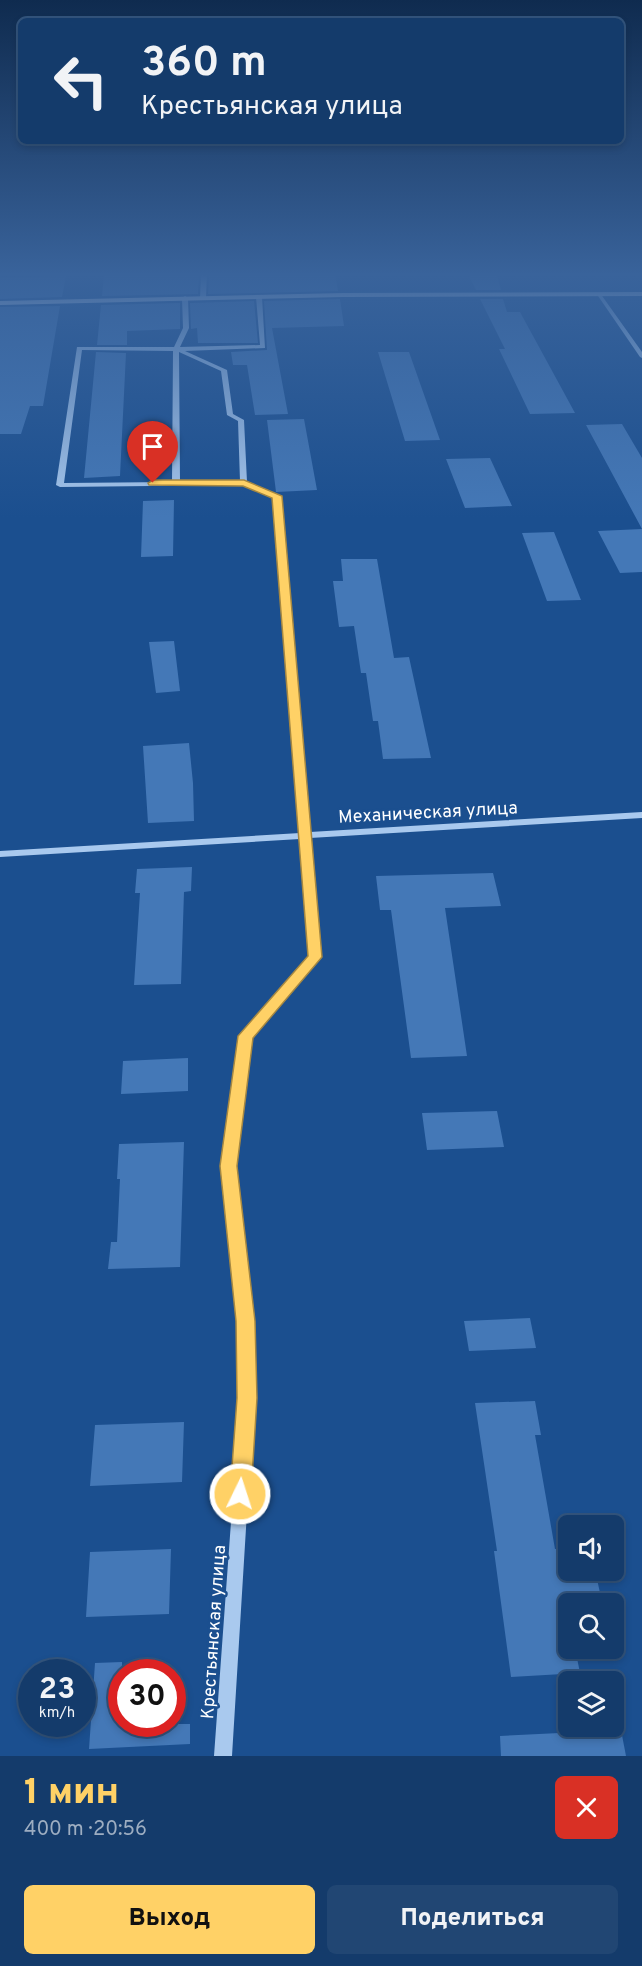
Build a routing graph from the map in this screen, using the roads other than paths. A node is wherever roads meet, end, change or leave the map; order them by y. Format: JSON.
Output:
{"nodes":[{"id":1,"x":78,"y":354,"type":"edge"},
{"id":2,"x":176,"y":354,"type":"edge"},
{"id":3,"x":187,"y":354,"type":"edge"},
{"id":4,"x":176,"y":482,"type":"junction"},
{"id":5,"x":244,"y":483,"type":"junction"},
{"id":6,"x":642,"y":815,"type":"edge"},
{"id":7,"x":307,"y":836,"type":"junction"},
{"id":8,"x":0,"y":854,"type":"edge"},
{"id":9,"x":223,"y":1756,"type":"edge"}],
"edges":[{"from":1,"to":4,"type":"street","name":"Крестьянская улица"},
{"from":2,"to":4,"type":"street"},
{"from":3,"to":5,"type":"street","name":"Крестьянская улица"},
{"from":4,"to":5,"type":"street","name":"Крестьянская улица"},
{"from":5,"to":7,"type":"street","name":"Крестьянская улица"},
{"from":6,"to":7,"type":"street","name":"Механическая улица"},
{"from":7,"to":8,"type":"street","name":"Механическая улица"},
{"from":7,"to":9,"type":"street","name":"Крестьянская улица"}]}
